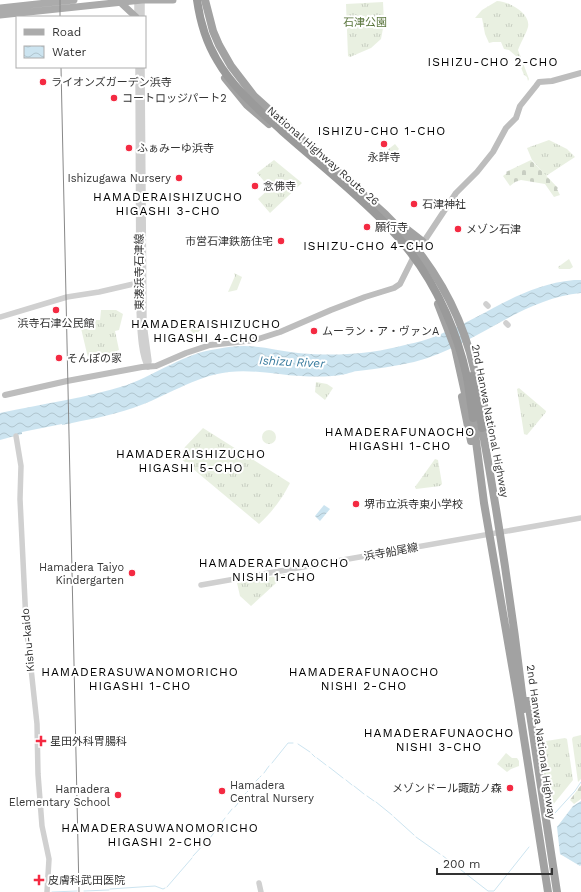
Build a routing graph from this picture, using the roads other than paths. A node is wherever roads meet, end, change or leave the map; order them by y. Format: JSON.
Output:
{"nodes":[{"id":1,"x":74,"y":0,"type":"edge"},
{"id":2,"x":140,"y":0,"type":"edge"},
{"id":3,"x":173,"y":0,"type":"edge"},
{"id":4,"x":193,"y":0,"type":"edge"},
{"id":5,"x":197,"y":0,"type":"edge"},
{"id":6,"x":203,"y":0,"type":"edge"},
{"id":7,"x":121,"y":3,"type":"junction"},
{"id":8,"x":0,"y":8,"type":"edge"},
{"id":9,"x":0,"y":15,"type":"edge"},
{"id":10,"x":136,"y":16,"type":"edge"},
{"id":11,"x":137,"y":16,"type":"edge"},
{"id":12,"x":142,"y":16,"type":"edge"},
{"id":13,"x":138,"y":68,"type":"edge"},
{"id":14,"x":142,"y":68,"type":"edge"},
{"id":15,"x":581,"y":73,"type":"edge"},
{"id":16,"x":386,"y":215,"type":"junction"},
{"id":17,"x":423,"y":242,"type":"junction"},
{"id":18,"x":419,"y":250,"type":"junction"},
{"id":19,"x":413,"y":258,"type":"junction"},
{"id":20,"x":141,"y":282,"type":"junction"},
{"id":21,"x":0,"y":317,"type":"edge"},
{"id":22,"x":476,"y":356,"type":"dead end"},
{"id":23,"x":453,"y":363,"type":"dead end"},
{"id":24,"x":148,"y":367,"type":"junction"},
{"id":25,"x":469,"y":377,"type":"junction"},
{"id":26,"x":5,"y":395,"type":"dead end"},
{"id":27,"x":16,"y":436,"type":"dead end"},
{"id":28,"x":482,"y":455,"type":"junction"},
{"id":29,"x":581,"y":518,"type":"edge"},
{"id":30,"x":499,"y":533,"type":"junction"},
{"id":31,"x":490,"y":535,"type":"junction"},
{"id":32,"x":201,"y":586,"type":"dead end"},
{"id":33,"x":512,"y":670,"type":"junction"},
{"id":34,"x":521,"y":678,"type":"junction"},
{"id":35,"x":259,"y":883,"type":"dead end"},
{"id":36,"x":47,"y":891,"type":"edge"},
{"id":37,"x":261,"y":892,"type":"edge"},
{"id":38,"x":543,"y":892,"type":"edge"},
{"id":39,"x":548,"y":892,"type":"edge"},
{"id":40,"x":553,"y":892,"type":"edge"},
{"id":41,"x":557,"y":892,"type":"edge"}],
"edges":[{"from":1,"to":8,"type":"main road"},
{"from":2,"to":3,"type":"main road"},
{"from":2,"to":7,"type":"main road"},
{"from":2,"to":11,"type":"street"},
{"from":2,"to":12,"type":"street"},
{"from":4,"to":19,"type":"highway","name":"National Highway Route 26"},
{"from":5,"to":25,"type":"highway","name":"2nd Hanwa National Highway","bridge":true},
{"from":6,"to":16,"type":"highway","name":"National Highway Route 26"},
{"from":6,"to":25,"type":"highway","name":"2nd Hanwa National Highway","bridge":true},
{"from":7,"to":9,"type":"main road"},
{"from":7,"to":10,"type":"main road"},
{"from":13,"to":20,"type":"street","name":"東湊浜寺石津線"},
{"from":14,"to":20,"type":"street","name":"東湊浜寺石津線"},
{"from":15,"to":17,"type":"main road"},
{"from":16,"to":17,"type":"highway"},
{"from":16,"to":18,"type":"highway","name":"National Highway Route 26"},
{"from":17,"to":18,"type":"main road"},
{"from":18,"to":19,"type":"main road"},
{"from":18,"to":25,"type":"highway","name":"National Highway Route 26"},
{"from":19,"to":24,"type":"main road"},
{"from":19,"to":25,"type":"highway","name":"National Highway Route 26"},
{"from":20,"to":21,"type":"street"},
{"from":20,"to":24,"type":"street","name":"東湊浜寺石津線"},
{"from":22,"to":28,"type":"highway"},
{"from":23,"to":28,"type":"highway"},
{"from":24,"to":26,"type":"main road"},
{"from":25,"to":28,"type":"highway","name":"2nd Hanwa National Highway"},
{"from":25,"to":28,"type":"highway","name":"2nd Hanwa National Highway"},
{"from":27,"to":36,"type":"street","name":"Kishu-kaido"},
{"from":28,"to":30,"type":"highway","name":"2nd Hanwa National Highway"},
{"from":28,"to":31,"type":"highway","name":"2nd Hanwa National Highway"},
{"from":29,"to":30,"type":"street","name":"浜寺船尾線"},
{"from":30,"to":31,"type":"street","name":"浜寺船尾線"},
{"from":30,"to":34,"type":"highway","name":"2nd Hanwa National Highway"},
{"from":31,"to":32,"type":"street","name":"浜寺船尾線"},
{"from":31,"to":33,"type":"highway","name":"2nd Hanwa National Highway"},
{"from":33,"to":38,"type":"highway"},
{"from":33,"to":39,"type":"highway","name":"2nd Hanwa National Highway"},
{"from":34,"to":40,"type":"highway","name":"2nd Hanwa National Highway"},
{"from":34,"to":41,"type":"highway"},
{"from":35,"to":37,"type":"street"}]}
